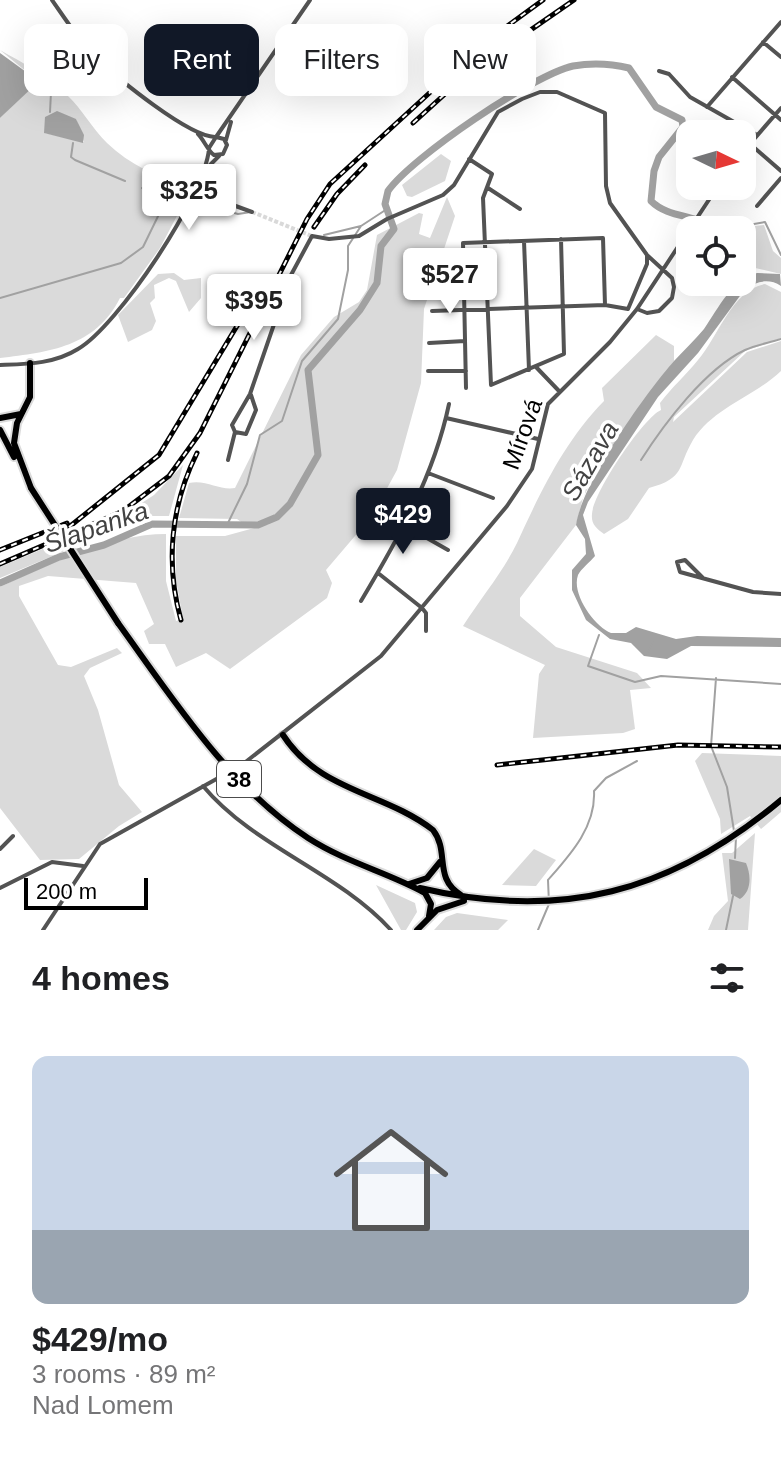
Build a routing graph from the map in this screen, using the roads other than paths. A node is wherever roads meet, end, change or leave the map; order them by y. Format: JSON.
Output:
{"nodes":[{"id":1,"x":52,"y":0,"type":"edge"},
{"id":2,"x":310,"y":0,"type":"edge"},
{"id":3,"x":781,"y":22,"type":"edge"},
{"id":4,"x":763,"y":42,"type":"junction"},
{"id":5,"x":781,"y":57,"type":"edge"},
{"id":6,"x":659,"y":71,"type":"dead end"},
{"id":7,"x":732,"y":77,"type":"junction"},
{"id":8,"x":707,"y":107,"type":"junction"},
{"id":9,"x":236,"y":108,"type":"junction"},
{"id":10,"x":781,"y":108,"type":"edge"},
{"id":11,"x":775,"y":115,"type":"junction"},
{"id":12,"x":781,"y":120,"type":"edge"},
{"id":13,"x":194,"y":129,"type":"junction"},
{"id":14,"x":757,"y":135,"type":"joint"},
{"id":15,"x":216,"y":137,"type":"junction"},
{"id":16,"x":227,"y":143,"type":"junction"},
{"id":17,"x":209,"y":148,"type":"junction"},
{"id":18,"x":756,"y":149,"type":"edge"},
{"id":19,"x":219,"y":156,"type":"junction"},
{"id":20,"x":469,"y":158,"type":"junction"},
{"id":21,"x":781,"y":171,"type":"edge"},
{"id":22,"x":202,"y":174,"type":"junction"},
{"id":23,"x":781,"y":178,"type":"edge"},
{"id":24,"x":199,"y":181,"type":"junction"},
{"id":25,"x":488,"y":188,"type":"junction"},
{"id":26,"x":203,"y":194,"type":"junction"},
{"id":27,"x":190,"y":199,"type":"junction"},
{"id":28,"x":709,"y":200,"type":"edge"},
{"id":29,"x":757,"y":206,"type":"dead end"},
{"id":30,"x":520,"y":209,"type":"dead end"},
{"id":31,"x":252,"y":212,"type":"tunnel mouth"},
{"id":32,"x":561,"y":239,"type":"junction"},
{"id":33,"x":524,"y":241,"type":"junction"},
{"id":34,"x":484,"y":242,"type":"junction"},
{"id":35,"x":647,"y":255,"type":"junction"},
{"id":36,"x":664,"y":269,"type":"junction"},
{"id":37,"x":605,"y":305,"type":"junction"},
{"id":38,"x":563,"y":306,"type":"junction"},
{"id":39,"x":527,"y":307,"type":"junction"},
{"id":40,"x":487,"y":308,"type":"junction"},
{"id":41,"x":637,"y":309,"type":"junction"},
{"id":42,"x":464,"y":310,"type":"junction"},
{"id":43,"x":432,"y":311,"type":"dead end"},
{"id":44,"x":465,"y":341,"type":"junction"},
{"id":45,"x":429,"y":343,"type":"dead end"},
{"id":46,"x":30,"y":363,"type":"junction"},
{"id":47,"x":0,"y":365,"type":"edge"},
{"id":48,"x":536,"y":367,"type":"junction"},
{"id":49,"x":529,"y":370,"type":"junction"},
{"id":50,"x":428,"y":371,"type":"dead end"},
{"id":51,"x":466,"y":371,"type":"junction"},
{"id":52,"x":466,"y":388,"type":"dead end"},
{"id":53,"x":559,"y":391,"type":"junction"},
{"id":54,"x":250,"y":394,"type":"junction"},
{"id":55,"x":449,"y":404,"type":"dead end"},
{"id":56,"x":21,"y":414,"type":"junction"},
{"id":57,"x":0,"y":418,"type":"edge"},
{"id":58,"x":446,"y":418,"type":"junction"},
{"id":59,"x":0,"y":430,"type":"edge"},
{"id":60,"x":235,"y":432,"type":"junction"},
{"id":61,"x":3,"y":439,"type":"edge"},
{"id":62,"x":538,"y":439,"type":"junction"},
{"id":63,"x":228,"y":460,"type":"dead end"},
{"id":64,"x":428,"y":473,"type":"junction"},
{"id":65,"x":31,"y":488,"type":"junction"},
{"id":66,"x":493,"y":498,"type":"dead end"},
{"id":67,"x":404,"y":525,"type":"junction"},
{"id":68,"x":448,"y":550,"type":"dead end"},
{"id":69,"x":378,"y":573,"type":"junction"},
{"id":70,"x":703,"y":578,"type":"junction"},
{"id":71,"x":781,"y":594,"type":"edge"},
{"id":72,"x":361,"y":601,"type":"dead end"},
{"id":73,"x":422,"y":608,"type":"junction"},
{"id":74,"x":426,"y":631,"type":"dead end"},
{"id":75,"x":283,"y":735,"type":"junction"},
{"id":76,"x":203,"y":786,"type":"junction"},
{"id":77,"x":781,"y":800,"type":"edge"},
{"id":78,"x":13,"y":836,"type":"dead end"},
{"id":79,"x":0,"y":849,"type":"edge"},
{"id":80,"x":441,"y":858,"type":"junction"},
{"id":81,"x":84,"y":866,"type":"junction"},
{"id":82,"x":404,"y":884,"type":"junction"},
{"id":83,"x":0,"y":888,"type":"edge"},
{"id":84,"x":472,"y":900,"type":"junction"},
{"id":85,"x":429,"y":916,"type":"junction"},
{"id":86,"x":43,"y":930,"type":"edge"},
{"id":87,"x":391,"y":930,"type":"edge"},
{"id":88,"x":417,"y":930,"type":"edge"}],
"edges":[{"from":1,"to":13,"type":"street"},
{"from":2,"to":9,"type":"street"},
{"from":3,"to":4,"type":"street"},
{"from":4,"to":5,"type":"street"},
{"from":4,"to":7,"type":"street"},
{"from":6,"to":8,"type":"street"},
{"from":7,"to":8,"type":"street"},
{"from":7,"to":11,"type":"street"},
{"from":8,"to":14,"type":"street"},
{"from":9,"to":15,"type":"street"},
{"from":9,"to":16,"type":"street"},
{"from":10,"to":11,"type":"street"},
{"from":11,"to":12,"type":"street"},
{"from":11,"to":14,"type":"street"},
{"from":13,"to":15,"type":"street"},
{"from":13,"to":17,"type":"street"},
{"from":15,"to":16,"type":"street"},
{"from":15,"to":17,"type":"street"},
{"from":16,"to":19,"type":"street"},
{"from":17,"to":19,"type":"street"},
{"from":17,"to":22,"type":"street"},
{"from":18,"to":21,"type":"street"},
{"from":19,"to":22,"type":"street"},
{"from":20,"to":25,"type":"street"},
{"from":20,"to":35,"type":"street"},
{"from":20,"to":54,"type":"street"},
{"from":22,"to":24,"type":"street"},
{"from":23,"to":29,"type":"street"},
{"from":24,"to":26,"type":"street"},
{"from":24,"to":27,"type":"street"},
{"from":25,"to":30,"type":"street"},
{"from":25,"to":34,"type":"street"},
{"from":26,"to":27,"type":"street"},
{"from":26,"to":31,"type":"street"},
{"from":27,"to":46,"type":"street"},
{"from":28,"to":36,"type":"street","name":"Mírová"},
{"from":32,"to":33,"type":"street"},
{"from":32,"to":37,"type":"street"},
{"from":32,"to":38,"type":"street"},
{"from":33,"to":34,"type":"street"},
{"from":33,"to":39,"type":"street"},
{"from":34,"to":40,"type":"street"},
{"from":34,"to":42,"type":"street"},
{"from":35,"to":36,"type":"street"},
{"from":35,"to":37,"type":"street"},
{"from":36,"to":41,"type":"street","name":"Mírová"},
{"from":36,"to":41,"type":"street"},
{"from":37,"to":38,"type":"street"},
{"from":38,"to":39,"type":"street"},
{"from":38,"to":48,"type":"street"},
{"from":39,"to":40,"type":"street"},
{"from":39,"to":49,"type":"street"},
{"from":40,"to":42,"type":"street"},
{"from":40,"to":49,"type":"street"},
{"from":41,"to":53,"type":"street","name":"Mírová"},
{"from":42,"to":43,"type":"street"},
{"from":42,"to":44,"type":"street"},
{"from":44,"to":45,"type":"street"},
{"from":44,"to":51,"type":"street"},
{"from":46,"to":47,"type":"street"},
{"from":46,"to":56,"type":"main road"},
{"from":48,"to":49,"type":"street"},
{"from":48,"to":53,"type":"street"},
{"from":50,"to":51,"type":"street"},
{"from":51,"to":52,"type":"street"},
{"from":53,"to":62,"type":"street","name":"Mírová"},
{"from":54,"to":60,"type":"street"},
{"from":54,"to":60,"type":"street"},
{"from":55,"to":58,"type":"street"},
{"from":56,"to":57,"type":"main road"},
{"from":56,"to":65,"type":"main road"},
{"from":58,"to":62,"type":"street"},
{"from":58,"to":64,"type":"street"},
{"from":59,"to":61,"type":"main road","number":"38"},
{"from":60,"to":63,"type":"street"},
{"from":61,"to":65,"type":"main road","number":"38"},
{"from":62,"to":73,"type":"street","name":"Mírová"},
{"from":64,"to":66,"type":"street"},
{"from":64,"to":67,"type":"street"},
{"from":65,"to":82,"type":"main road","number":"38","bridge":true},
{"from":67,"to":68,"type":"street"},
{"from":67,"to":69,"type":"street"},
{"from":69,"to":72,"type":"street"},
{"from":69,"to":73,"type":"street"},
{"from":70,"to":70,"type":"street"},
{"from":70,"to":71,"type":"street"},
{"from":73,"to":74,"type":"street"},
{"from":73,"to":75,"type":"street","name":"Mírová"},
{"from":75,"to":76,"type":"street","name":"Mírová","bridge":true},
{"from":75,"to":80,"type":"main road"},
{"from":76,"to":81,"type":"street","name":"Mírová"},
{"from":76,"to":87,"type":"street"},
{"from":77,"to":84,"type":"main road","number":"38"},
{"from":78,"to":79,"type":"street"},
{"from":80,"to":82,"type":"main road"},
{"from":80,"to":84,"type":"main road"},
{"from":81,"to":83,"type":"street"},
{"from":81,"to":86,"type":"street","name":"Mírová"},
{"from":82,"to":84,"type":"main road","number":"38"},
{"from":82,"to":85,"type":"main road"},
{"from":84,"to":85,"type":"main road"},
{"from":85,"to":88,"type":"main road"}]}
